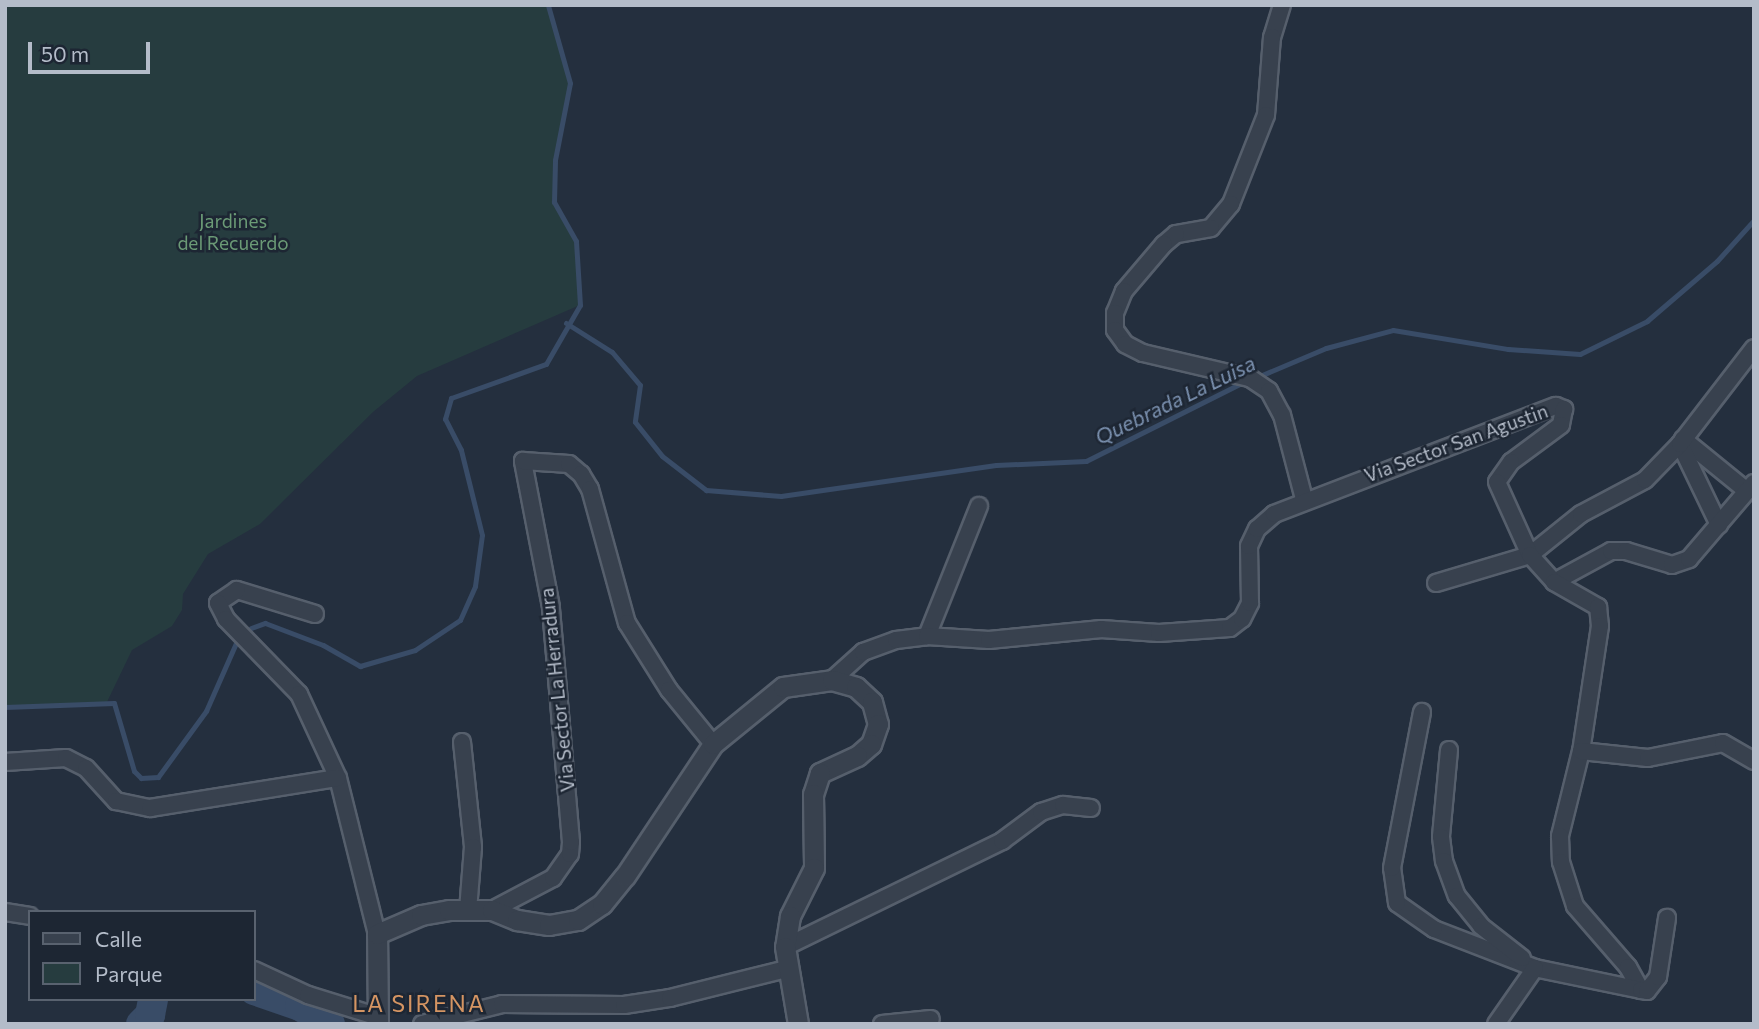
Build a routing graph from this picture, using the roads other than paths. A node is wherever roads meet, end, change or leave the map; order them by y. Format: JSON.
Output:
{"nodes":[{"id":1,"x":1282,"y":5,"type":"edge"},
{"id":2,"x":1754,"y":348,"type":"edge"},
{"id":3,"x":1682,"y":441,"type":"junction"},
{"id":4,"x":1750,"y":487,"type":"edge"},
{"id":5,"x":1304,"y":499,"type":"junction"},
{"id":6,"x":979,"y":506,"type":"dead end"},
{"id":7,"x":1719,"y":525,"type":"junction"},
{"id":8,"x":1530,"y":555,"type":"junction"},
{"id":9,"x":1554,"y":582,"type":"junction"},
{"id":10,"x":1436,"y":583,"type":"dead end"},
{"id":11,"x":315,"y":614,"type":"dead end"},
{"id":12,"x":927,"y":636,"type":"junction"},
{"id":13,"x":832,"y":680,"type":"junction"},
{"id":14,"x":1422,"y":712,"type":"dead end"},
{"id":15,"x":462,"y":742,"type":"dead end"},
{"id":16,"x":713,"y":744,"type":"junction"},
{"id":17,"x":1449,"y":750,"type":"dead end"},
{"id":18,"x":1581,"y":751,"type":"junction"},
{"id":19,"x":5,"y":761,"type":"edge"},
{"id":20,"x":1754,"y":761,"type":"edge"},
{"id":21,"x":338,"y":778,"type":"junction"},
{"id":22,"x":1091,"y":808,"type":"dead end"},
{"id":23,"x":468,"y":910,"type":"junction"},
{"id":24,"x":492,"y":910,"type":"junction"},
{"id":25,"x":5,"y":912,"type":"edge"},
{"id":26,"x":28,"y":916,"type":"edge"},
{"id":27,"x":1667,"y":918,"type":"dead end"},
{"id":28,"x":377,"y":934,"type":"junction"},
{"id":29,"x":785,"y":947,"type":"junction"},
{"id":30,"x":1535,"y":968,"type":"junction"},
{"id":31,"x":786,"y":969,"type":"junction"},
{"id":32,"x":256,"y":971,"type":"edge"},
{"id":33,"x":1641,"y":990,"type":"junction"},
{"id":34,"x":931,"y":1019,"type":"dead end"},
{"id":35,"x":377,"y":1020,"type":"edge"},
{"id":36,"x":422,"y":1024,"type":"edge"},
{"id":37,"x":798,"y":1024,"type":"edge"},
{"id":38,"x":881,"y":1024,"type":"edge"},
{"id":39,"x":1496,"y":1024,"type":"edge"}],
"edges":[{"from":1,"to":5,"type":"street"},
{"from":2,"to":3,"type":"street"},
{"from":3,"to":4,"type":"street"},
{"from":3,"to":7,"type":"street"},
{"from":3,"to":8,"type":"street"},
{"from":4,"to":7,"type":"street"},
{"from":5,"to":8,"type":"street","name":"Via Sector San Agustin"},
{"from":5,"to":12,"type":"street","name":"Via Sector San Agustin"},
{"from":6,"to":12,"type":"street"},
{"from":7,"to":9,"type":"street"},
{"from":8,"to":9,"type":"street","name":"Via Sector San Agustin"},
{"from":8,"to":10,"type":"street"},
{"from":9,"to":18,"type":"street","name":"Via Sector San Agustin"},
{"from":11,"to":21,"type":"street"},
{"from":12,"to":13,"type":"street","name":"Via Sector San Agustin"},
{"from":13,"to":16,"type":"street"},
{"from":13,"to":29,"type":"street"},
{"from":14,"to":30,"type":"street"},
{"from":15,"to":23,"type":"street"},
{"from":16,"to":24,"type":"street"},
{"from":16,"to":24,"type":"street","name":"Via Sector La Herradura"},
{"from":17,"to":30,"type":"street"},
{"from":18,"to":20,"type":"street"},
{"from":18,"to":33,"type":"street","name":"Via Sector San Agustin"},
{"from":19,"to":21,"type":"street"},
{"from":21,"to":28,"type":"street"},
{"from":22,"to":29,"type":"street"},
{"from":23,"to":24,"type":"street"},
{"from":23,"to":28,"type":"street"},
{"from":25,"to":26,"type":"street"},
{"from":27,"to":33,"type":"street"},
{"from":28,"to":35,"type":"street"},
{"from":29,"to":31,"type":"street"},
{"from":30,"to":33,"type":"street"},
{"from":30,"to":39,"type":"street"},
{"from":31,"to":36,"type":"street"},
{"from":31,"to":37,"type":"street"},
{"from":32,"to":35,"type":"street"},
{"from":34,"to":38,"type":"street"}]}
